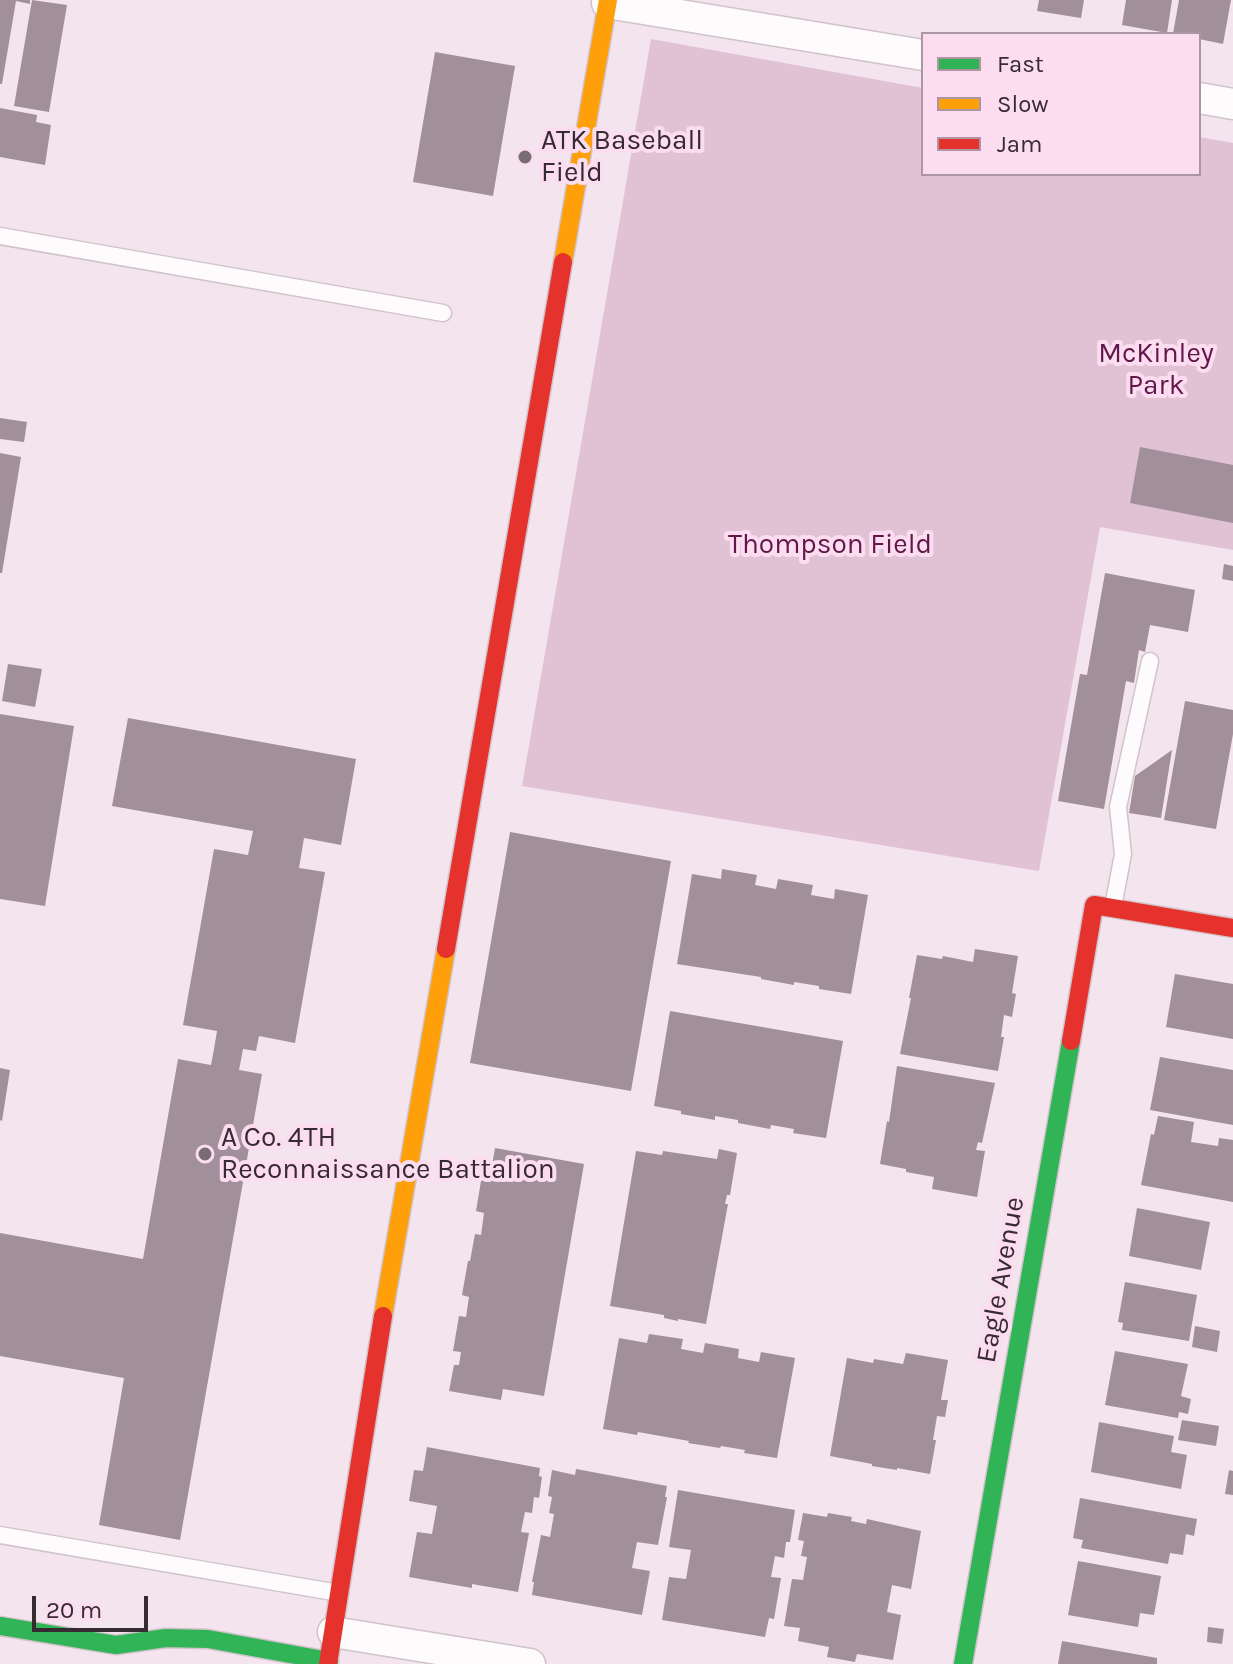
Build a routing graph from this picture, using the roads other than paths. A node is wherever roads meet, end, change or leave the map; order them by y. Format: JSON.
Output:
{"nodes":[{"id":1,"x":601,"y":1,"type":"edge"},
{"id":2,"x":921,"y":55,"type":"edge"},
{"id":3,"x":1201,"y":98,"type":"edge"},
{"id":4,"x":1233,"y":104,"type":"edge"},
{"id":5,"x":0,"y":236,"type":"edge"},
{"id":6,"x":443,"y":313,"type":"dead end"},
{"id":7,"x":1150,"y":661,"type":"dead end"},
{"id":8,"x":1103,"y":907,"type":"junction"},
{"id":9,"x":1233,"y":928,"type":"edge"},
{"id":10,"x":0,"y":1535,"type":"edge"},
{"id":11,"x":340,"y":1593,"type":"junction"},
{"id":12,"x":0,"y":1626,"type":"edge"},
{"id":13,"x":330,"y":1652,"type":"edge"},
{"id":14,"x":115,"y":1654,"type":"edge"},
{"id":15,"x":530,"y":1664,"type":"edge"},
{"id":16,"x":963,"y":1664,"type":"edge"}],
"edges":[{"from":1,"to":2,"type":"street"},
{"from":1,"to":11,"type":"street"},
{"from":3,"to":4,"type":"street"},
{"from":5,"to":6,"type":"lane"},
{"from":7,"to":8,"type":"lane"},
{"from":8,"to":9,"type":"street"},
{"from":8,"to":16,"type":"street","name":"Eagle Avenue"},
{"from":10,"to":11,"type":"lane"},
{"from":11,"to":13,"type":"street"},
{"from":12,"to":14,"type":"street"},
{"from":13,"to":14,"type":"street"},
{"from":13,"to":15,"type":"street"}]}
